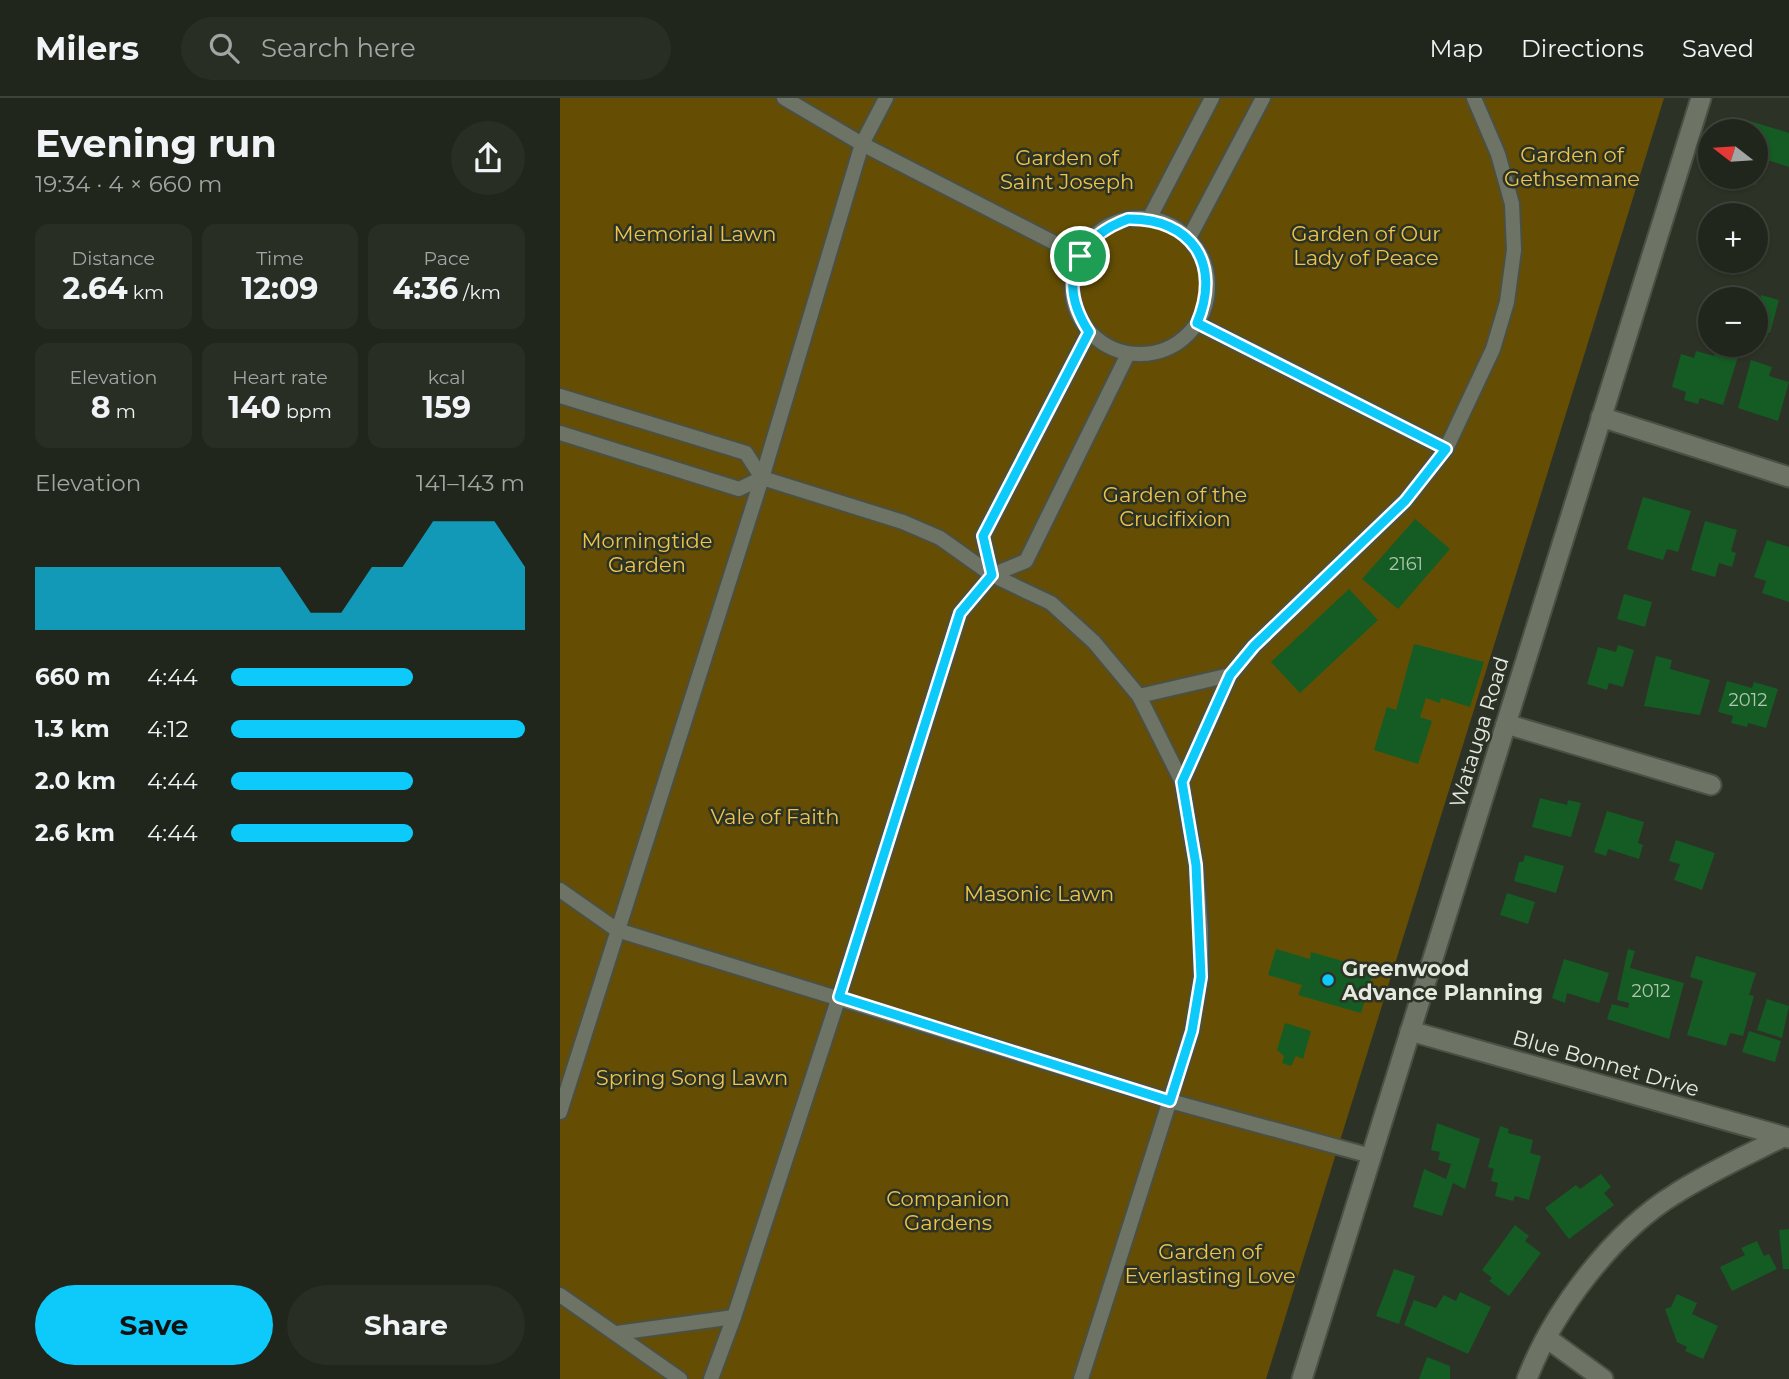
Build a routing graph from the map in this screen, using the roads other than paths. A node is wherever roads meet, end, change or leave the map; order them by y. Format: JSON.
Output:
{"nodes":[{"id":1,"x":784,"y":98,"type":"edge"},
{"id":2,"x":886,"y":98,"type":"edge"},
{"id":3,"x":1212,"y":98,"type":"edge"},
{"id":4,"x":1263,"y":98,"type":"edge"},
{"id":5,"x":1474,"y":98,"type":"edge"},
{"id":6,"x":1701,"y":98,"type":"edge"},
{"id":7,"x":862,"y":144,"type":"junction"},
{"id":8,"x":1149,"y":219,"type":"junction"},
{"id":9,"x":1189,"y":238,"type":"junction"},
{"id":10,"x":1080,"y":256,"type":"junction"},
{"id":11,"x":1197,"y":323,"type":"junction"},
{"id":12,"x":1089,"y":332,"type":"junction"},
{"id":13,"x":1128,"y":354,"type":"junction"},
{"id":14,"x":560,"y":396,"type":"edge"},
{"id":15,"x":1601,"y":417,"type":"junction"},
{"id":16,"x":560,"y":433,"type":"edge"},
{"id":17,"x":1446,"y":449,"type":"junction"},
{"id":18,"x":1789,"y":477,"type":"edge"},
{"id":19,"x":762,"y":478,"type":"junction"},
{"id":20,"x":992,"y":575,"type":"junction"},
{"id":21,"x":1230,"y":675,"type":"junction"},
{"id":22,"x":1139,"y":696,"type":"junction"},
{"id":23,"x":1506,"y":724,"type":"junction"},
{"id":24,"x":1182,"y":782,"type":"junction"},
{"id":25,"x":1711,"y":785,"type":"dead end"},
{"id":26,"x":560,"y":890,"type":"edge"},
{"id":27,"x":617,"y":930,"type":"junction"},
{"id":28,"x":839,"y":997,"type":"junction"},
{"id":29,"x":1410,"y":1031,"type":"junction"},
{"id":30,"x":1170,"y":1101,"type":"junction"},
{"id":31,"x":560,"y":1112,"type":"edge"},
{"id":32,"x":1786,"y":1138,"type":"edge"},
{"id":33,"x":1371,"y":1156,"type":"junction"},
{"id":34,"x":560,"y":1294,"type":"edge"},
{"id":35,"x":734,"y":1317,"type":"junction"},
{"id":36,"x":617,"y":1333,"type":"junction"},
{"id":37,"x":1548,"y":1339,"type":"junction"},
{"id":38,"x":680,"y":1379,"type":"edge"},
{"id":39,"x":711,"y":1379,"type":"edge"},
{"id":40,"x":1081,"y":1379,"type":"edge"},
{"id":41,"x":1302,"y":1379,"type":"edge"},
{"id":42,"x":1527,"y":1379,"type":"edge"},
{"id":43,"x":1603,"y":1379,"type":"edge"}],
"edges":[{"from":1,"to":7,"type":"lane"},
{"from":2,"to":7,"type":"lane"},
{"from":3,"to":8,"type":"lane"},
{"from":4,"to":9,"type":"lane"},
{"from":5,"to":17,"type":"lane"},
{"from":6,"to":15,"type":"street","name":"Watauga Road"},
{"from":7,"to":10,"type":"lane"},
{"from":7,"to":19,"type":"lane"},
{"from":8,"to":9,"type":"lane"},
{"from":8,"to":10,"type":"lane"},
{"from":9,"to":11,"type":"lane"},
{"from":10,"to":12,"type":"lane"},
{"from":11,"to":13,"type":"lane"},
{"from":11,"to":17,"type":"lane"},
{"from":12,"to":13,"type":"lane"},
{"from":12,"to":20,"type":"lane"},
{"from":13,"to":20,"type":"lane"},
{"from":14,"to":19,"type":"lane"},
{"from":15,"to":18,"type":"street"},
{"from":15,"to":23,"type":"street","name":"Watauga Road"},
{"from":16,"to":19,"type":"lane"},
{"from":17,"to":21,"type":"lane"},
{"from":19,"to":20,"type":"lane"},
{"from":19,"to":27,"type":"lane"},
{"from":20,"to":22,"type":"lane"},
{"from":20,"to":28,"type":"lane"},
{"from":21,"to":22,"type":"lane"},
{"from":21,"to":24,"type":"lane"},
{"from":22,"to":24,"type":"lane"},
{"from":23,"to":25,"type":"street"},
{"from":23,"to":29,"type":"street","name":"Watauga Road"},
{"from":24,"to":30,"type":"lane"},
{"from":26,"to":27,"type":"lane"},
{"from":27,"to":28,"type":"lane"},
{"from":27,"to":31,"type":"lane"},
{"from":28,"to":30,"type":"lane"},
{"from":28,"to":35,"type":"lane"},
{"from":29,"to":32,"type":"street","name":"Blue Bonnet Drive"},
{"from":29,"to":33,"type":"street","name":"Watauga Road"},
{"from":30,"to":33,"type":"lane"},
{"from":30,"to":40,"type":"lane"},
{"from":32,"to":37,"type":"street"},
{"from":33,"to":41,"type":"street","name":"Watauga Road"},
{"from":34,"to":36,"type":"lane"},
{"from":35,"to":36,"type":"lane"},
{"from":35,"to":39,"type":"lane"},
{"from":36,"to":38,"type":"lane"},
{"from":37,"to":42,"type":"street"},
{"from":37,"to":43,"type":"street"}]}
